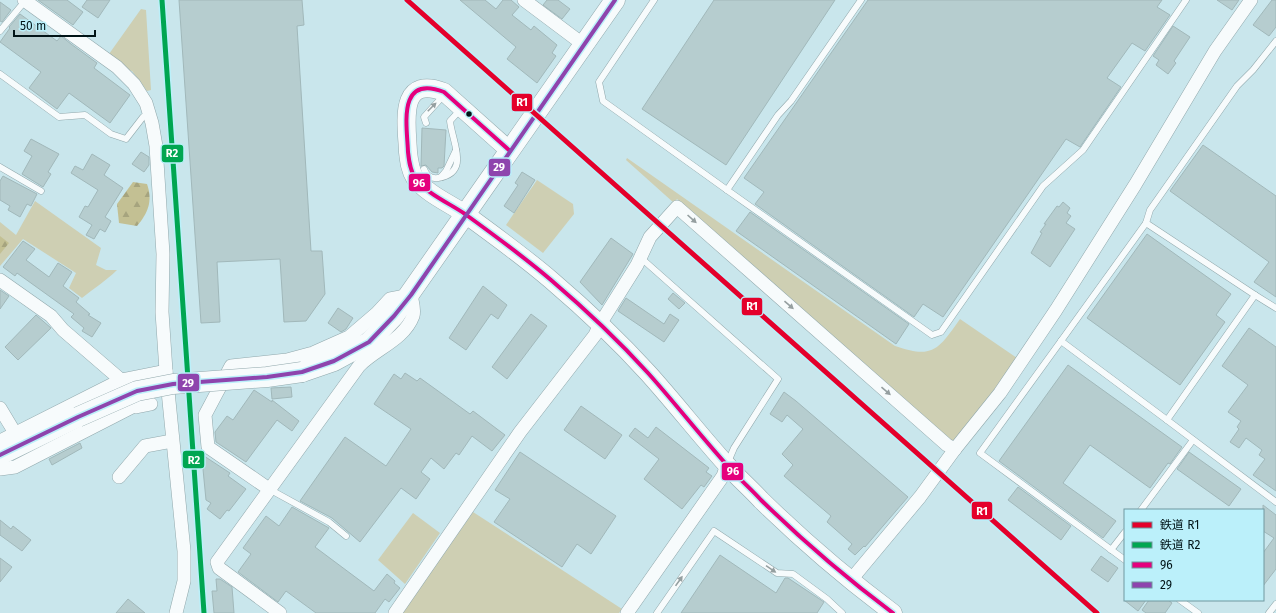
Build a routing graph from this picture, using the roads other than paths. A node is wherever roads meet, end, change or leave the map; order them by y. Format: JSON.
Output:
{"nodes":[{"id":1,"x":25,"y":0,"type":"edge"},
{"id":2,"x":524,"y":0,"type":"edge"},
{"id":3,"x":615,"y":0,"type":"edge"},
{"id":4,"x":654,"y":0,"type":"edge"},
{"id":5,"x":861,"y":0,"type":"edge"},
{"id":6,"x":1186,"y":0,"type":"edge"},
{"id":7,"x":1251,"y":0,"type":"edge"},
{"id":8,"x":0,"y":31,"type":"edge"},
{"id":9,"x":1276,"y":41,"type":"edge"},
{"id":10,"x":584,"y":45,"type":"junction"},
{"id":11,"x":0,"y":74,"type":"edge"},
{"id":12,"x":446,"y":94,"type":"junction"},
{"id":13,"x":462,"y":108,"type":"junction"},
{"id":14,"x":150,"y":115,"type":"junction"},
{"id":15,"x":426,"y":123,"type":"dead end"},
{"id":16,"x":510,"y":151,"type":"junction"},
{"id":17,"x":0,"y":167,"type":"edge"},
{"id":18,"x":424,"y":169,"type":"dead end"},
{"id":19,"x":727,"y":190,"type":"junction"},
{"id":20,"x":42,"y":191,"type":"dead end"},
{"id":21,"x":465,"y":214,"type":"junction"},
{"id":22,"x":1146,"y":223,"type":"junction"},
{"id":23,"x":641,"y":258,"type":"junction"},
{"id":24,"x":0,"y":280,"type":"edge"},
{"id":25,"x":410,"y":295,"type":"junction"},
{"id":26,"x":1255,"y":295,"type":"junction"},
{"id":27,"x":1276,"y":308,"type":"edge"},
{"id":28,"x":600,"y":324,"type":"junction"},
{"id":29,"x":1061,"y":341,"type":"junction"},
{"id":30,"x":166,"y":371,"type":"junction"},
{"id":31,"x":120,"y":380,"type":"junction"},
{"id":32,"x":150,"y":404,"type":"dead end"},
{"id":33,"x":134,"y":406,"type":"junction"},
{"id":34,"x":0,"y":408,"type":"edge"},
{"id":35,"x":1167,"y":420,"type":"junction"},
{"id":36,"x":15,"y":433,"type":"junction"},
{"id":37,"x":1193,"y":440,"type":"junction"},
{"id":38,"x":0,"y":441,"type":"edge"},
{"id":39,"x":172,"y":441,"type":"junction"},
{"id":40,"x":955,"y":448,"type":"junction"},
{"id":41,"x":0,"y":455,"type":"edge"},
{"id":42,"x":727,"y":465,"type":"junction"},
{"id":43,"x":0,"y":469,"type":"edge"},
{"id":44,"x":121,"y":470,"type":"dead end"},
{"id":45,"x":269,"y":489,"type":"junction"},
{"id":46,"x":1276,"y":502,"type":"edge"},
{"id":47,"x":1142,"y":509,"type":"edge"},
{"id":48,"x":1124,"y":533,"type":"edge"},
{"id":49,"x":346,"y":536,"type":"dead end"},
{"id":50,"x":1112,"y":550,"type":"junction"},
{"id":51,"x":1124,"y":559,"type":"edge"},
{"id":52,"x":850,"y":581,"type":"junction"},
{"id":53,"x":1181,"y":601,"type":"edge"},
{"id":54,"x":1276,"y":604,"type":"edge"},
{"id":55,"x":176,"y":613,"type":"edge"},
{"id":56,"x":280,"y":613,"type":"edge"},
{"id":57,"x":395,"y":613,"type":"edge"},
{"id":58,"x":627,"y":613,"type":"edge"},
{"id":59,"x":657,"y":613,"type":"edge"},
{"id":60,"x":842,"y":613,"type":"edge"},
{"id":61,"x":893,"y":613,"type":"edge"},
{"id":62,"x":1198,"y":613,"type":"edge"},
{"id":63,"x":1269,"y":613,"type":"edge"}],
"edges":[{"from":1,"to":8,"type":"lane"},
{"from":1,"to":14,"type":"street"},
{"from":2,"to":10,"type":"street"},
{"from":3,"to":10,"type":"main road"},
{"from":4,"to":19,"type":"lane"},
{"from":5,"to":19,"type":"lane"},
{"from":6,"to":19,"type":"lane"},
{"from":7,"to":40,"type":"street"},
{"from":9,"to":22,"type":"lane"},
{"from":10,"to":16,"type":"main road"},
{"from":11,"to":14,"type":"lane"},
{"from":12,"to":13,"type":"street"},
{"from":15,"to":12,"type":"lane","one_way":true},
{"from":12,"to":21,"type":"street"},
{"from":13,"to":16,"type":"street"},
{"from":13,"to":18,"type":"lane"},
{"from":14,"to":30,"type":"street"},
{"from":16,"to":21,"type":"main road"},
{"from":17,"to":20,"type":"lane"},
{"from":21,"to":25,"type":"main road"},
{"from":21,"to":28,"type":"street"},
{"from":22,"to":26,"type":"lane"},
{"from":22,"to":29,"type":"lane"},
{"from":23,"to":28,"type":"street"},
{"from":23,"to":40,"type":"street","one_way":true},
{"from":23,"to":42,"type":"lane"},
{"from":24,"to":31,"type":"street"},
{"from":25,"to":41,"type":"main road","bridge":true},
{"from":25,"to":45,"type":"street"},
{"from":25,"to":45,"type":"street"},
{"from":26,"to":27,"type":"lane"},
{"from":26,"to":35,"type":"lane"},
{"from":28,"to":42,"type":"street"},
{"from":28,"to":57,"type":"street"},
{"from":29,"to":35,"type":"lane"},
{"from":29,"to":50,"type":"lane"},
{"from":30,"to":31,"type":"street"},
{"from":30,"to":39,"type":"street"},
{"from":31,"to":33,"type":"street"},
{"from":31,"to":36,"type":"street"},
{"from":32,"to":33,"type":"street"},
{"from":33,"to":43,"type":"street"},
{"from":34,"to":36,"type":"street"},
{"from":35,"to":37,"type":"lane"},
{"from":36,"to":38,"type":"street"},
{"from":37,"to":46,"type":"lane"},
{"from":37,"to":47,"type":"lane"},
{"from":39,"to":44,"type":"street"},
{"from":39,"to":55,"type":"street"},
{"from":40,"to":52,"type":"street"},
{"from":42,"to":52,"type":"street"},
{"from":42,"to":58,"type":"street"},
{"from":45,"to":49,"type":"lane"},
{"from":45,"to":56,"type":"street"},
{"from":48,"to":50,"type":"lane"},
{"from":50,"to":51,"type":"lane"},
{"from":52,"to":61,"type":"street"},
{"from":53,"to":62,"type":"lane"},
{"from":54,"to":63,"type":"lane"},
{"from":59,"to":60,"type":"lane","one_way":true}]}
